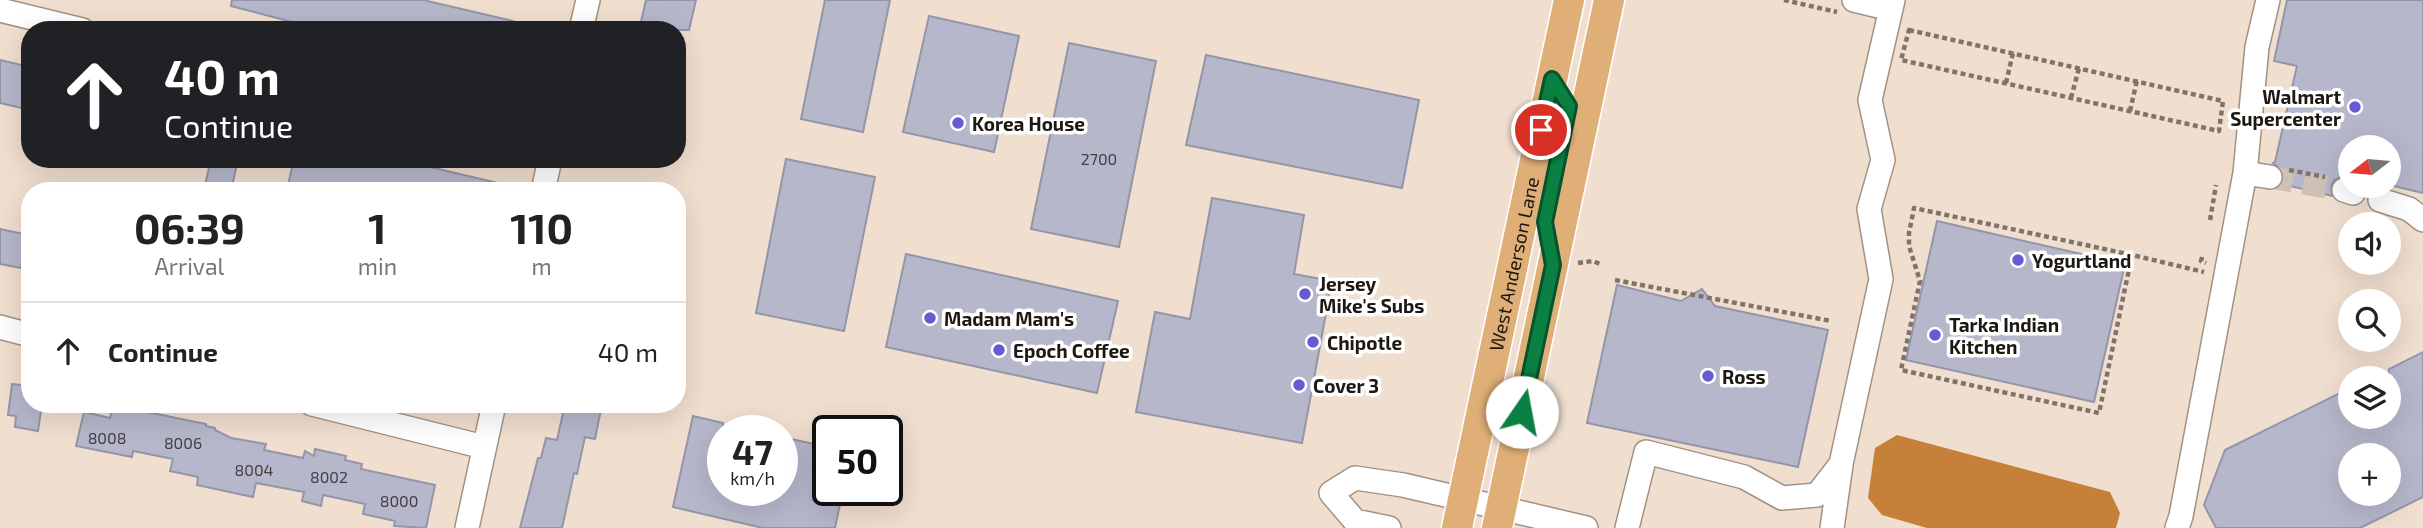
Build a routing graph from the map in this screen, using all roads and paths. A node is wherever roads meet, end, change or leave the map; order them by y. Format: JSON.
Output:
{"nodes":[{"id":1,"x":588,"y":0,"type":"edge"},
{"id":2,"x":1569,"y":0,"type":"edge"},
{"id":3,"x":1609,"y":0,"type":"edge"},
{"id":4,"x":1784,"y":0,"type":"edge"},
{"id":5,"x":2268,"y":0,"type":"edge"},
{"id":6,"x":1892,"y":4,"type":"edge"},
{"id":7,"x":1848,"y":7,"type":"edge"},
{"id":8,"x":0,"y":10,"type":"edge"},
{"id":9,"x":45,"y":21,"type":"edge"},
{"id":10,"x":583,"y":21,"type":"edge"},
{"id":11,"x":2013,"y":53,"type":"junction"},
{"id":12,"x":2079,"y":68,"type":"junction"},
{"id":13,"x":1552,"y":79,"type":"junction"},
{"id":14,"x":2137,"y":80,"type":"junction"},
{"id":15,"x":2006,"y":83,"type":"junction"},
{"id":16,"x":2071,"y":98,"type":"junction"},
{"id":17,"x":2130,"y":111,"type":"junction"},
{"id":18,"x":2245,"y":173,"type":"junction"},
{"id":19,"x":2277,"y":173,"type":"joint"},
{"id":20,"x":2216,"y":185,"type":"dead end"},
{"id":21,"x":2338,"y":186,"type":"edge"},
{"id":22,"x":2380,"y":200,"type":"dead end"},
{"id":23,"x":2210,"y":220,"type":"dead end"},
{"id":24,"x":2423,"y":220,"type":"edge"},
{"id":25,"x":2132,"y":255,"type":"junction"},
{"id":26,"x":1565,"y":264,"type":"junction"},
{"id":27,"x":1600,"y":264,"type":"dead end"},
{"id":28,"x":2204,"y":272,"type":"dead end"},
{"id":29,"x":1615,"y":280,"type":"dead end"},
{"id":30,"x":1831,"y":321,"type":"dead end"},
{"id":31,"x":0,"y":327,"type":"edge"},
{"id":32,"x":21,"y":333,"type":"edge"},
{"id":33,"x":348,"y":413,"type":"edge"},
{"id":34,"x":492,"y":413,"type":"edge"},
{"id":35,"x":484,"y":447,"type":"junction"},
{"id":36,"x":1841,"y":464,"type":"junction"},
{"id":37,"x":1461,"y":514,"type":"edge"},
{"id":38,"x":1500,"y":517,"type":"edge"},
{"id":39,"x":467,"y":528,"type":"edge"},
{"id":40,"x":1389,"y":528,"type":"edge"},
{"id":41,"x":1586,"y":528,"type":"edge"},
{"id":42,"x":1627,"y":528,"type":"edge"},
{"id":43,"x":1832,"y":528,"type":"edge"},
{"id":44,"x":2177,"y":528,"type":"edge"}],
"edges":[{"from":1,"to":10,"type":"street"},
{"from":2,"to":13,"type":"main road","name":"West Anderson Lane"},
{"from":3,"to":26,"type":"main road","name":"West Anderson Lane"},
{"from":4,"to":7,"type":"path"},
{"from":5,"to":18,"type":"street"},
{"from":6,"to":7,"type":"street"},
{"from":6,"to":36,"type":"street"},
{"from":8,"to":9,"type":"street"},
{"from":11,"to":12,"type":"path"},
{"from":11,"to":15,"type":"path"},
{"from":11,"to":15,"type":"path"},
{"from":12,"to":14,"type":"path"},
{"from":12,"to":16,"type":"path"},
{"from":13,"to":26,"type":"main road"},
{"from":13,"to":37,"type":"main road","name":"West Anderson Lane"},
{"from":14,"to":17,"type":"path"},
{"from":14,"to":17,"type":"path"},
{"from":15,"to":16,"type":"path"},
{"from":16,"to":17,"type":"path"},
{"from":18,"to":19,"type":"street"},
{"from":18,"to":44,"type":"street"},
{"from":19,"to":21,"type":"path"},
{"from":20,"to":23,"type":"path"},
{"from":22,"to":24,"type":"street"},
{"from":25,"to":25,"type":"path"},
{"from":25,"to":28,"type":"path"},
{"from":26,"to":27,"type":"path"},
{"from":26,"to":38,"type":"main road","name":"West Anderson Lane"},
{"from":29,"to":30,"type":"path"},
{"from":31,"to":32,"type":"street"},
{"from":33,"to":35,"type":"street"},
{"from":34,"to":35,"type":"street"},
{"from":35,"to":39,"type":"street"},
{"from":36,"to":42,"type":"street"},
{"from":36,"to":43,"type":"street"},
{"from":37,"to":38,"type":"street"},
{"from":37,"to":40,"type":"street"},
{"from":38,"to":41,"type":"street"}]}
